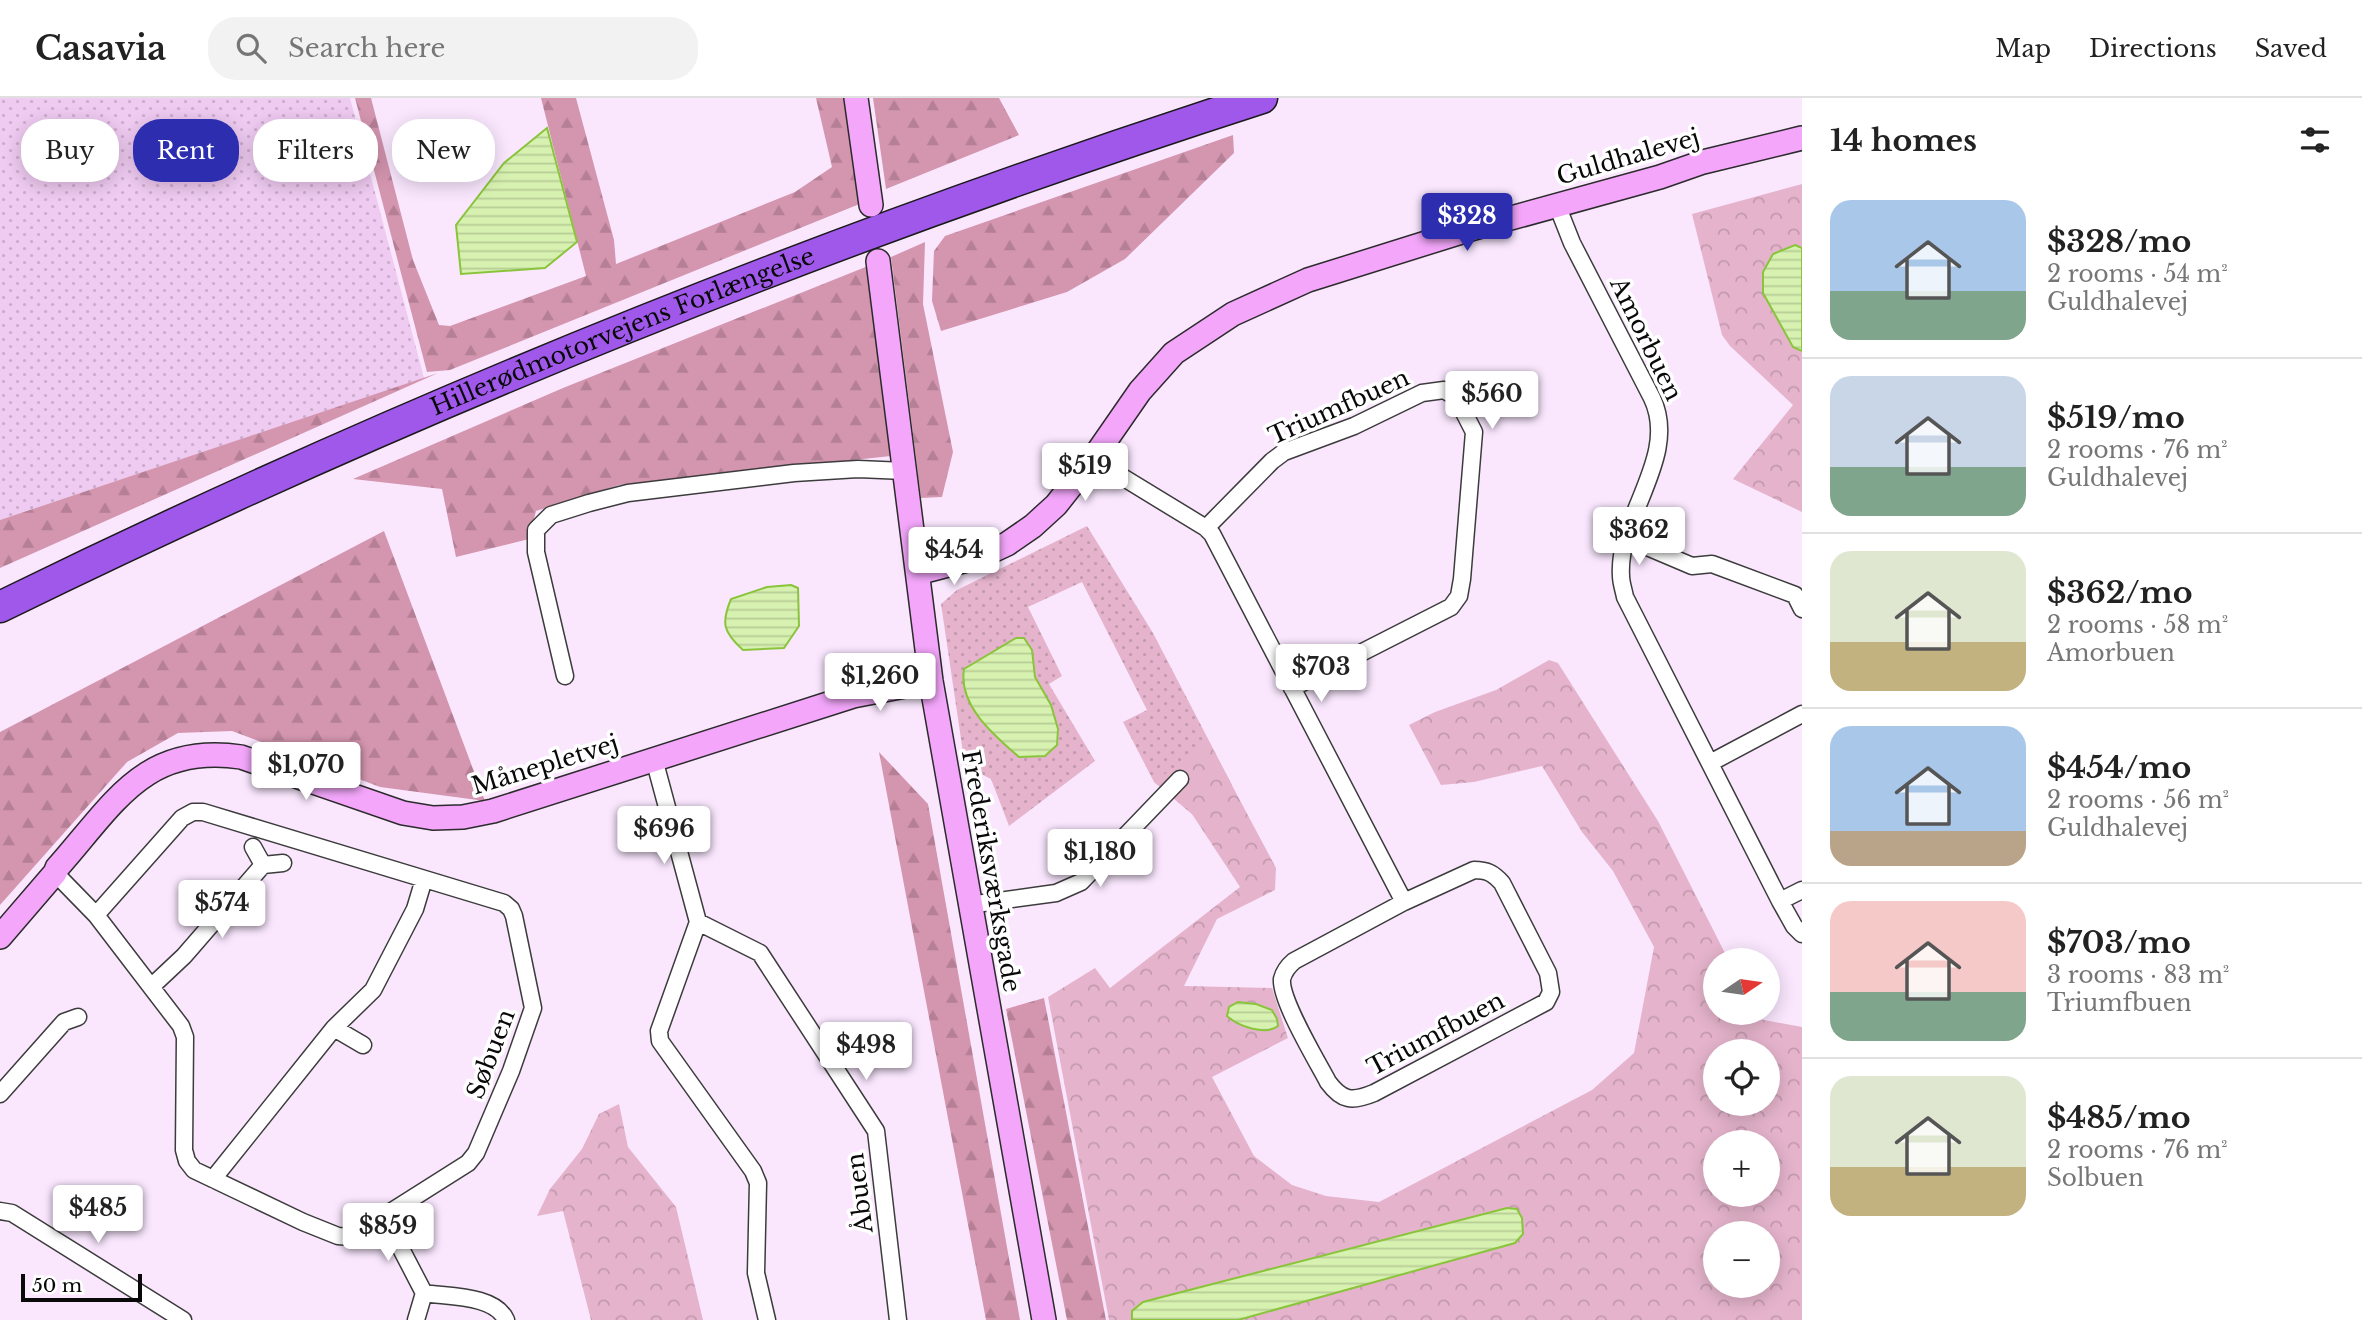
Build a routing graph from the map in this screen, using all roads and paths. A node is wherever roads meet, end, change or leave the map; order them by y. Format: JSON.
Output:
{"nodes":[{"id":1,"x":856,"y":98,"type":"edge"},
{"id":2,"x":1262,"y":98,"type":"edge"},
{"id":3,"x":1802,"y":138,"type":"edge"},
{"id":4,"x":871,"y":205,"type":"dead end"},
{"id":5,"x":1558,"y":205,"type":"junction"},
{"id":6,"x":878,"y":261,"type":"dead end"},
{"id":7,"x":1097,"y":453,"type":"junction"},
{"id":8,"x":905,"y":471,"type":"junction"},
{"id":9,"x":1206,"y":528,"type":"junction"},
{"id":10,"x":146,"y":536,"type":"junction"},
{"id":11,"x":1626,"y":538,"type":"junction"},
{"id":12,"x":918,"y":573,"type":"junction"},
{"id":13,"x":0,"y":607,"type":"edge"},
{"id":14,"x":1802,"y":609,"type":"edge"},
{"id":15,"x":0,"y":626,"type":"edge"},
{"id":16,"x":565,"y":676,"type":"dead end"},
{"id":17,"x":931,"y":681,"type":"junction"},
{"id":18,"x":1292,"y":688,"type":"junction"},
{"id":19,"x":1802,"y":714,"type":"edge"},
{"id":20,"x":654,"y":759,"type":"junction"},
{"id":21,"x":1710,"y":763,"type":"junction"},
{"id":22,"x":1180,"y":779,"type":"dead end"},
{"id":23,"x":253,"y":847,"type":"dead end"},
{"id":24,"x":283,"y":863,"type":"dead end"},
{"id":25,"x":262,"y":865,"type":"junction"},
{"id":26,"x":55,"y":873,"type":"junction"},
{"id":27,"x":424,"y":879,"type":"junction"},
{"id":28,"x":1802,"y":890,"type":"edge"},
{"id":29,"x":1780,"y":901,"type":"junction"},
{"id":30,"x":1404,"y":902,"type":"junction"},
{"id":31,"x":969,"y":905,"type":"junction"},
{"id":32,"x":96,"y":915,"type":"junction"},
{"id":33,"x":698,"y":922,"type":"junction"},
{"id":34,"x":1802,"y":934,"type":"edge"},
{"id":35,"x":0,"y":937,"type":"edge"},
{"id":36,"x":151,"y":987,"type":"junction"},
{"id":37,"x":78,"y":1017,"type":"dead end"},
{"id":38,"x":334,"y":1028,"type":"junction"},
{"id":39,"x":363,"y":1045,"type":"dead end"},
{"id":40,"x":0,"y":1094,"type":"edge"},
{"id":41,"x":213,"y":1179,"type":"junction"},
{"id":42,"x":0,"y":1211,"type":"edge"},
{"id":43,"x":384,"y":1216,"type":"junction"},
{"id":44,"x":424,"y":1293,"type":"junction"},
{"id":45,"x":183,"y":1320,"type":"edge"},
{"id":46,"x":416,"y":1320,"type":"edge"},
{"id":47,"x":506,"y":1320,"type":"edge"},
{"id":48,"x":767,"y":1320,"type":"edge"},
{"id":49,"x":898,"y":1320,"type":"edge"},
{"id":50,"x":1044,"y":1320,"type":"edge"}],
"edges":[{"from":1,"to":4,"type":"street"},
{"from":2,"to":10,"type":"highway","name":"Hillerødmotorvejens Forlængelse"},
{"from":3,"to":5,"type":"street","name":"Guldhalevej"},
{"from":5,"to":7,"type":"street","name":"Guldhalevej"},
{"from":5,"to":11,"type":"street","name":"Amorbuen"},
{"from":6,"to":8,"type":"street","name":"Frederiksværksgade"},
{"from":7,"to":9,"type":"street"},
{"from":7,"to":12,"type":"street","name":"Guldhalevej"},
{"from":8,"to":12,"type":"street","name":"Frederiksværksgade"},
{"from":8,"to":16,"type":"street"},
{"from":9,"to":18,"type":"street"},
{"from":9,"to":18,"type":"street","name":"Triumfbuen"},
{"from":10,"to":13,"type":"highway","name":"Hillerødmotorvejens Forlængelse"},
{"from":10,"to":15,"type":"highway"},
{"from":11,"to":14,"type":"street"},
{"from":11,"to":21,"type":"street","name":"Amorbuen"},
{"from":12,"to":17,"type":"street","name":"Frederiksværksgade"},
{"from":17,"to":20,"type":"street","name":"Månepletvej"},
{"from":17,"to":31,"type":"street","name":"Frederiksværksgade"},
{"from":18,"to":30,"type":"street"},
{"from":19,"to":21,"type":"street"},
{"from":20,"to":26,"type":"street","name":"Månepletvej"},
{"from":20,"to":33,"type":"street"},
{"from":21,"to":29,"type":"street","name":"Amorbuen"},
{"from":22,"to":31,"type":"street"},
{"from":23,"to":25,"type":"street"},
{"from":24,"to":25,"type":"street"},
{"from":25,"to":36,"type":"street"},
{"from":26,"to":32,"type":"street","name":"Søbuen"},
{"from":26,"to":35,"type":"street","name":"Månepletvej"},
{"from":27,"to":32,"type":"street","name":"Søbuen"},
{"from":27,"to":38,"type":"street"},
{"from":27,"to":43,"type":"street","name":"Søbuen"},
{"from":28,"to":29,"type":"street"},
{"from":29,"to":34,"type":"street","name":"Amorbuen"},
{"from":30,"to":30,"type":"street","name":"Triumfbuen"},
{"from":31,"to":50,"type":"street","name":"Frederiksværksgade"},
{"from":32,"to":36,"type":"street","name":"Søbuen"},
{"from":33,"to":48,"type":"street"},
{"from":33,"to":49,"type":"street","name":"Åbuen"},
{"from":36,"to":41,"type":"street","name":"Søbuen"},
{"from":37,"to":40,"type":"street"},
{"from":38,"to":39,"type":"street"},
{"from":38,"to":41,"type":"street"},
{"from":41,"to":43,"type":"street","name":"Søbuen"},
{"from":42,"to":45,"type":"street"},
{"from":43,"to":44,"type":"street"},
{"from":44,"to":46,"type":"street"},
{"from":44,"to":47,"type":"street"}]}
